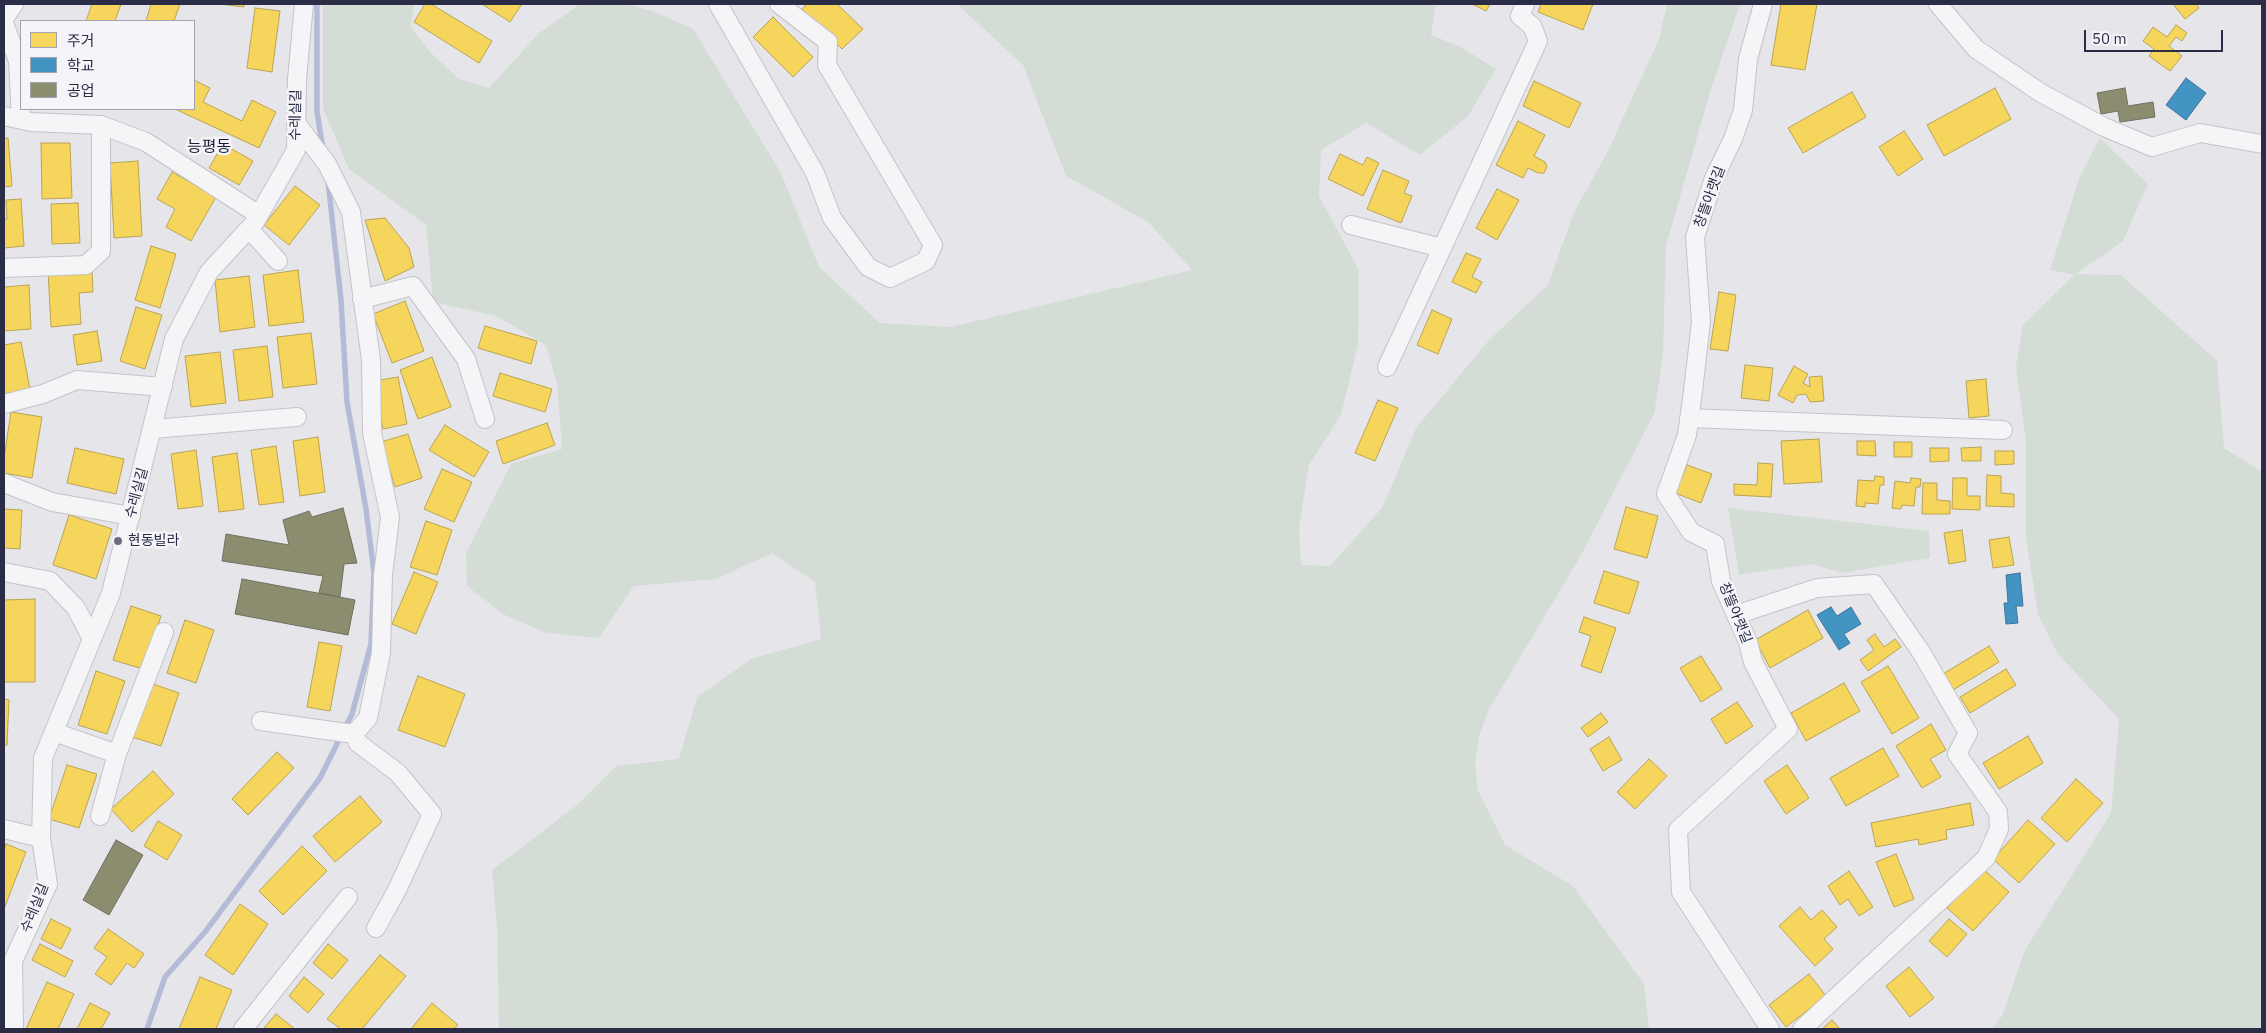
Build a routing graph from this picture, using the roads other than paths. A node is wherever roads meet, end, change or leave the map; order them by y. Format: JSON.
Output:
{"nodes":[{"id":1,"x":14,"y":4,"type":"edge"},
{"id":2,"x":304,"y":4,"type":"edge"},
{"id":3,"x":718,"y":4,"type":"edge"},
{"id":4,"x":779,"y":4,"type":"edge"},
{"id":5,"x":1525,"y":4,"type":"edge"},
{"id":6,"x":1763,"y":4,"type":"edge"},
{"id":7,"x":1938,"y":4,"type":"edge"},
{"id":8,"x":4,"y":21,"type":"edge"},
{"id":9,"x":20,"y":100,"type":"edge"},
{"id":10,"x":21,"y":110,"type":"edge"},
{"id":11,"x":4,"y":116,"type":"edge"},
{"id":12,"x":21,"y":119,"type":"junction"},
{"id":13,"x":296,"y":123,"type":"junction"},
{"id":14,"x":100,"y":125,"type":"junction"},
{"id":15,"x":2262,"y":144,"type":"edge"},
{"id":16,"x":254,"y":222,"type":"junction"},
{"id":17,"x":1351,"y":225,"type":"dead end"},
{"id":18,"x":1442,"y":248,"type":"junction"},
{"id":19,"x":278,"y":261,"type":"dead end"},
{"id":20,"x":4,"y":268,"type":"edge"},
{"id":21,"x":362,"y":299,"type":"junction"},
{"id":22,"x":1387,"y":367,"type":"dead end"},
{"id":23,"x":163,"y":387,"type":"junction"},
{"id":24,"x":4,"y":404,"type":"edge"},
{"id":25,"x":297,"y":417,"type":"dead end"},
{"id":26,"x":1690,"y":418,"type":"junction"},
{"id":27,"x":485,"y":419,"type":"dead end"},
{"id":28,"x":153,"y":429,"type":"junction"},
{"id":29,"x":2003,"y":430,"type":"dead end"},
{"id":30,"x":4,"y":483,"type":"edge"},
{"id":31,"x":131,"y":516,"type":"junction"},
{"id":32,"x":4,"y":572,"type":"edge"},
{"id":33,"x":1736,"y":615,"type":"junction"},
{"id":34,"x":164,"y":632,"type":"dead end"},
{"id":35,"x":92,"y":639,"type":"junction"},
{"id":36,"x":262,"y":721,"type":"dead end"},
{"id":37,"x":54,"y":732,"type":"junction"},
{"id":38,"x":353,"y":734,"type":"junction"},
{"id":39,"x":116,"y":754,"type":"junction"},
{"id":40,"x":100,"y":816,"type":"dead end"},
{"id":41,"x":4,"y":829,"type":"edge"},
{"id":42,"x":41,"y":838,"type":"junction"},
{"id":43,"x":348,"y":896,"type":"dead end"},
{"id":44,"x":376,"y":928,"type":"dead end"},
{"id":45,"x":8,"y":960,"type":"edge"},
{"id":46,"x":14,"y":1029,"type":"edge"},
{"id":47,"x":243,"y":1029,"type":"edge"},
{"id":48,"x":1770,"y":1029,"type":"edge"},
{"id":49,"x":1802,"y":1029,"type":"edge"}],
"edges":[{"from":1,"to":8,"type":"street"},
{"from":2,"to":13,"type":"street","name":"수레실길"},
{"from":3,"to":4,"type":"street"},
{"from":5,"to":18,"type":"street"},
{"from":6,"to":26,"type":"street","name":"창뜰아랫길"},
{"from":7,"to":15,"type":"street"},
{"from":8,"to":9,"type":"street"},
{"from":10,"to":12,"type":"street"},
{"from":11,"to":12,"type":"street"},
{"from":12,"to":14,"type":"street"},
{"from":13,"to":16,"type":"street","name":"수레실길"},
{"from":13,"to":21,"type":"street"},
{"from":14,"to":16,"type":"street"},
{"from":14,"to":20,"type":"street"},
{"from":16,"to":19,"type":"street"},
{"from":16,"to":23,"type":"street","name":"수레실길"},
{"from":17,"to":18,"type":"street"},
{"from":18,"to":22,"type":"street"},
{"from":21,"to":27,"type":"street"},
{"from":21,"to":38,"type":"street"},
{"from":23,"to":24,"type":"street"},
{"from":23,"to":28,"type":"street","name":"수레실길"},
{"from":25,"to":28,"type":"street"},
{"from":26,"to":29,"type":"street"},
{"from":26,"to":33,"type":"street","name":"창뜰아랫길"},
{"from":28,"to":31,"type":"street","name":"수레실길"},
{"from":30,"to":31,"type":"street"},
{"from":31,"to":35,"type":"street","name":"수레실길"},
{"from":32,"to":35,"type":"street"},
{"from":33,"to":48,"type":"street","name":"창뜰아랫길"},
{"from":33,"to":49,"type":"street"},
{"from":34,"to":39,"type":"street"},
{"from":35,"to":37,"type":"street","name":"수레실길"},
{"from":36,"to":38,"type":"street"},
{"from":37,"to":39,"type":"street"},
{"from":37,"to":42,"type":"street","name":"수레실길"},
{"from":38,"to":44,"type":"street"},
{"from":39,"to":40,"type":"street"},
{"from":41,"to":42,"type":"street"},
{"from":42,"to":45,"type":"street","name":"수레실길"},
{"from":43,"to":47,"type":"street"},
{"from":45,"to":46,"type":"street","name":"수레실길"}]}
